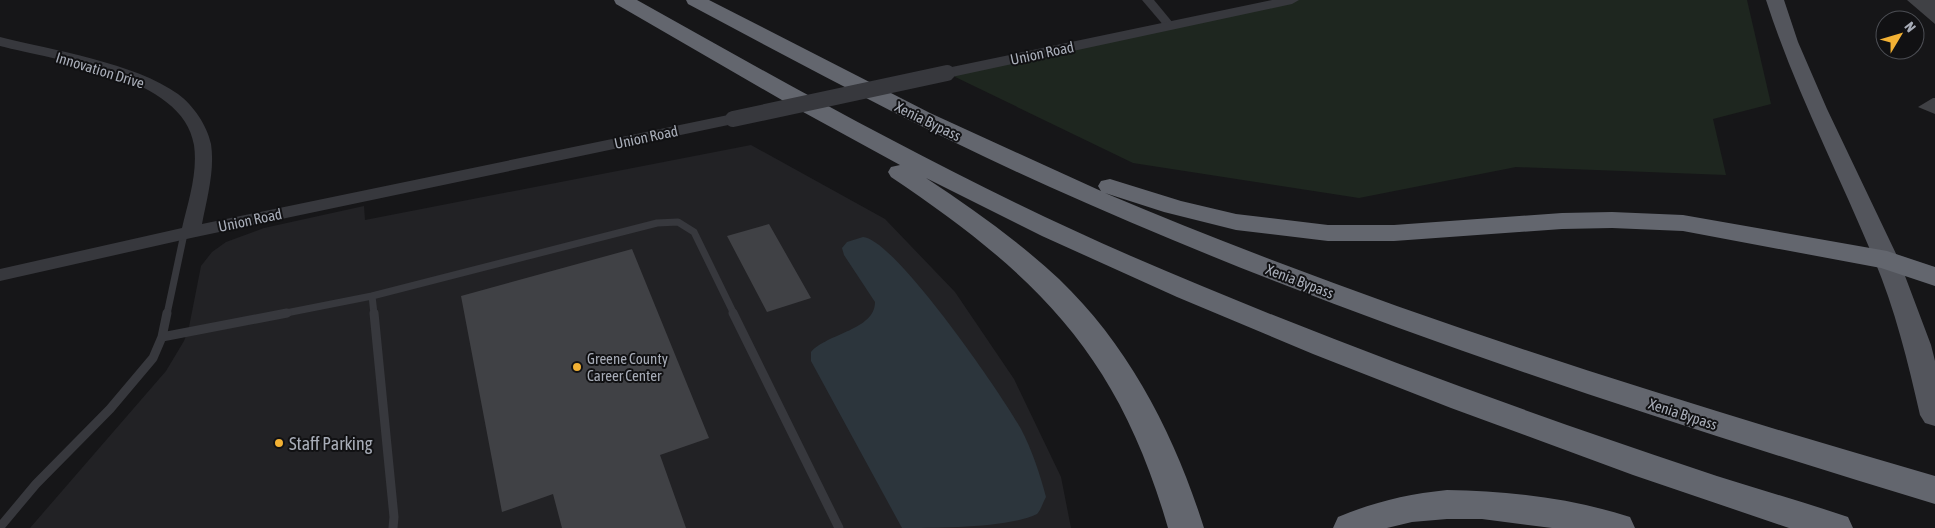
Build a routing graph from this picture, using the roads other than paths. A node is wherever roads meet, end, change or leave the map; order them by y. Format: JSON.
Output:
{"nodes":[{"id":1,"x":622,"y":0,"type":"edge"},
{"id":2,"x":695,"y":0,"type":"edge"},
{"id":3,"x":1148,"y":0,"type":"edge"},
{"id":4,"x":1292,"y":0,"type":"edge"},
{"id":5,"x":1775,"y":0,"type":"edge"},
{"id":6,"x":1169,"y":26,"type":"junction"},
{"id":7,"x":0,"y":41,"type":"edge"},
{"id":8,"x":925,"y":120,"type":"junction"},
{"id":9,"x":850,"y":128,"type":"junction"},
{"id":10,"x":188,"y":233,"type":"junction"},
{"id":11,"x":1887,"y":260,"type":"junction"},
{"id":12,"x":0,"y":275,"type":"edge"},
{"id":13,"x":1935,"y":277,"type":"edge"},
{"id":14,"x":372,"y":296,"type":"junction"},
{"id":15,"x":162,"y":337,"type":"junction"},
{"id":16,"x":1935,"y":415,"type":"edge"},
{"id":17,"x":1935,"y":490,"type":"edge"},
{"id":18,"x":0,"y":527,"type":"edge"},
{"id":19,"x":393,"y":528,"type":"edge"},
{"id":20,"x":839,"y":528,"type":"edge"},
{"id":21,"x":1186,"y":528,"type":"edge"},
{"id":22,"x":1351,"y":528,"type":"edge"},
{"id":23,"x":1617,"y":528,"type":"edge"},
{"id":24,"x":1835,"y":528,"type":"edge"}],
"edges":[{"from":1,"to":9,"type":"highway"},
{"from":2,"to":8,"type":"highway","name":"Xenia Bypass"},
{"from":3,"to":6,"type":"street"},
{"from":4,"to":6,"type":"street","name":"Union Road"},
{"from":5,"to":11,"type":"main road"},
{"from":6,"to":10,"type":"street","name":"Union Road","bridge":true},
{"from":7,"to":10,"type":"street","name":"Innovation Drive"},
{"from":8,"to":11,"type":"highway"},
{"from":8,"to":17,"type":"highway","name":"Xenia Bypass"},
{"from":9,"to":21,"type":"highway"},
{"from":9,"to":24,"type":"highway"},
{"from":10,"to":12,"type":"street","name":"Union Road"},
{"from":10,"to":15,"type":"lane"},
{"from":11,"to":13,"type":"highway"},
{"from":11,"to":16,"type":"main road"},
{"from":14,"to":15,"type":"lane"},
{"from":14,"to":19,"type":"lane"},
{"from":14,"to":20,"type":"lane"},
{"from":15,"to":18,"type":"lane"},
{"from":22,"to":23,"type":"highway"}]}
